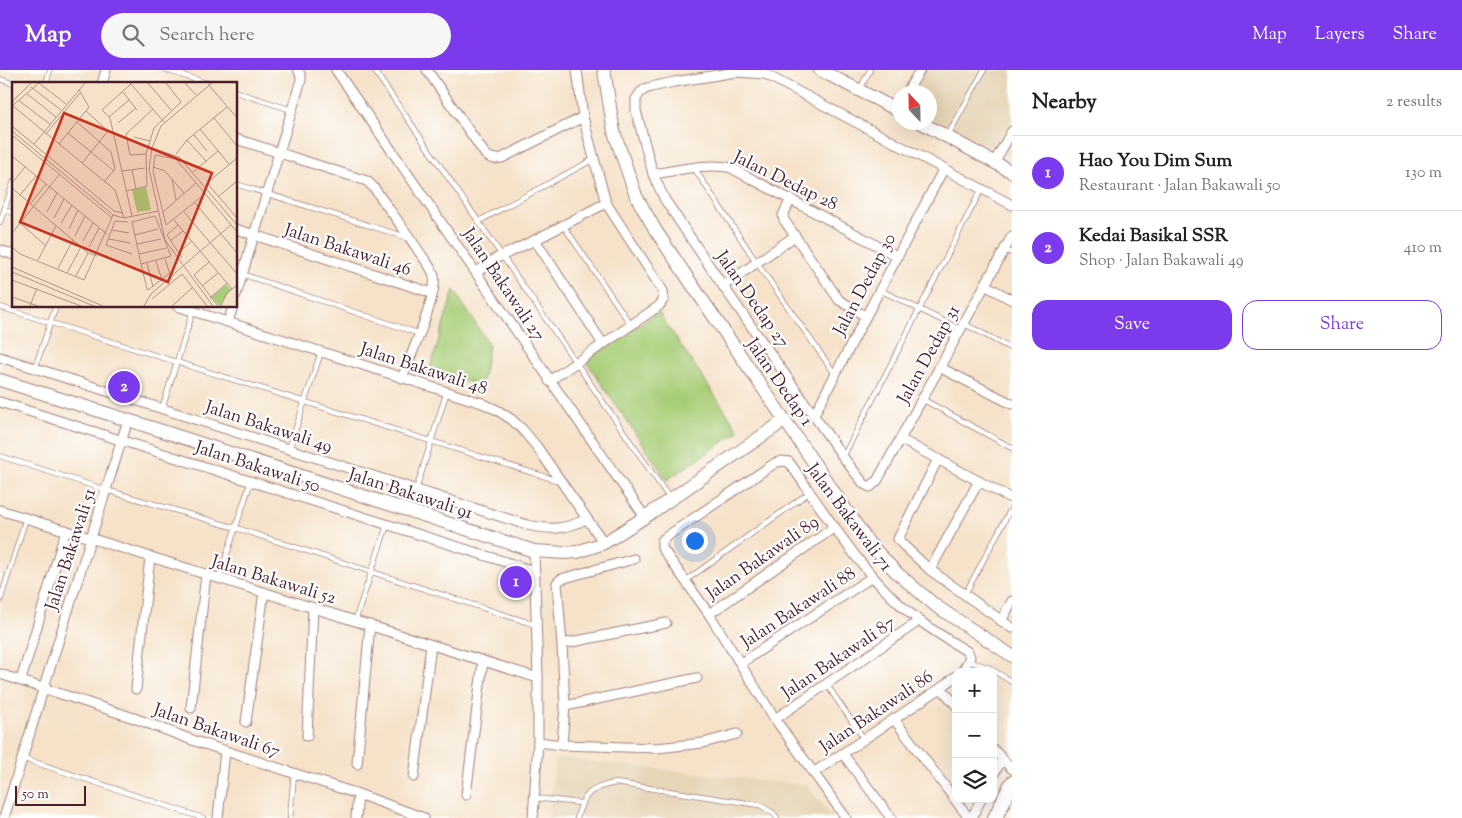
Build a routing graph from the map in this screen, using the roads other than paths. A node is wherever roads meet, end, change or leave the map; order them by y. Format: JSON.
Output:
{"nodes":[{"id":1,"x":166,"y":70,"type":"edge"},
{"id":2,"x":298,"y":70,"type":"edge"},
{"id":3,"x":336,"y":70,"type":"edge"},
{"id":4,"x":374,"y":70,"type":"edge"},
{"id":5,"x":427,"y":70,"type":"edge"},
{"id":6,"x":577,"y":70,"type":"edge"},
{"id":7,"x":604,"y":70,"type":"edge"},
{"id":8,"x":820,"y":70,"type":"edge"},
{"id":9,"x":870,"y":70,"type":"edge"},
{"id":10,"x":920,"y":70,"type":"edge"},
{"id":11,"x":984,"y":70,"type":"edge"},
{"id":12,"x":204,"y":82,"type":"edge"},
{"id":13,"x":911,"y":85,"type":"edge"},
{"id":14,"x":860,"y":90,"type":"junction"},
{"id":15,"x":238,"y":93,"type":"edge"},
{"id":16,"x":892,"y":106,"type":"edge"},
{"id":17,"x":292,"y":110,"type":"junction"},
{"id":18,"x":583,"y":117,"type":"junction"},
{"id":19,"x":934,"y":130,"type":"edge"},
{"id":20,"x":1012,"y":131,"type":"edge"},
{"id":21,"x":947,"y":138,"type":"junction"},
{"id":22,"x":238,"y":139,"type":"edge"},
{"id":23,"x":1009,"y":145,"type":"edge"},
{"id":24,"x":280,"y":152,"type":"junction"},
{"id":25,"x":594,"y":159,"type":"junction"},
{"id":26,"x":994,"y":163,"type":"junction"},
{"id":27,"x":694,"y":168,"type":"junction"},
{"id":28,"x":944,"y":168,"type":"junction"},
{"id":29,"x":1012,"y":172,"type":"edge"},
{"id":30,"x":652,"y":174,"type":"junction"},
{"id":31,"x":238,"y":185,"type":"edge"},
{"id":32,"x":12,"y":187,"type":"edge"},
{"id":33,"x":981,"y":190,"type":"junction"},
{"id":34,"x":267,"y":194,"type":"junction"},
{"id":35,"x":791,"y":200,"type":"junction"},
{"id":36,"x":606,"y":203,"type":"junction"},
{"id":37,"x":1012,"y":205,"type":"edge"},
{"id":38,"x":4,"y":210,"type":"junction"},
{"id":39,"x":12,"y":212,"type":"edge"},
{"id":40,"x":478,"y":221,"type":"junction"},
{"id":41,"x":0,"y":222,"type":"edge"},
{"id":42,"x":563,"y":225,"type":"junction"},
{"id":43,"x":238,"y":230,"type":"edge"},
{"id":44,"x":254,"y":235,"type":"junction"},
{"id":45,"x":795,"y":236,"type":"junction"},
{"id":46,"x":1012,"y":236,"type":"edge"},
{"id":47,"x":410,"y":238,"type":"junction"},
{"id":48,"x":535,"y":240,"type":"junction"},
{"id":49,"x":0,"y":250,"type":"edge"},
{"id":50,"x":1008,"y":252,"type":"edge"},
{"id":51,"x":12,"y":254,"type":"edge"},
{"id":52,"x":502,"y":256,"type":"junction"},
{"id":53,"x":897,"y":256,"type":"junction"},
{"id":54,"x":757,"y":263,"type":"junction"},
{"id":55,"x":476,"y":272,"type":"junction"},
{"id":56,"x":239,"y":273,"type":"edge"},
{"id":57,"x":984,"y":285,"type":"junction"},
{"id":58,"x":723,"y":286,"type":"junction"},
{"id":59,"x":879,"y":290,"type":"junction"},
{"id":60,"x":432,"y":293,"type":"junction"},
{"id":61,"x":1012,"y":300,"type":"edge"},
{"id":62,"x":0,"y":308,"type":"edge"},
{"id":63,"x":55,"y":308,"type":"edge"},
{"id":64,"x":183,"y":308,"type":"edge"},
{"id":65,"x":232,"y":308,"type":"edge"},
{"id":66,"x":920,"y":309,"type":"junction"},
{"id":67,"x":193,"y":311,"type":"junction"},
{"id":68,"x":865,"y":316,"type":"junction"},
{"id":69,"x":228,"y":322,"type":"junction"},
{"id":70,"x":50,"y":323,"type":"junction"},
{"id":71,"x":631,"y":325,"type":"junction"},
{"id":72,"x":962,"y":326,"type":"junction"},
{"id":73,"x":420,"y":334,"type":"junction"},
{"id":74,"x":603,"y":344,"type":"junction"},
{"id":75,"x":1012,"y":349,"type":"edge"},
{"id":76,"x":321,"y":352,"type":"junction"},
{"id":77,"x":0,"y":357,"type":"edge"},
{"id":78,"x":177,"y":362,"type":"junction"},
{"id":79,"x":576,"y":362,"type":"junction"},
{"id":80,"x":939,"y":367,"type":"junction"},
{"id":81,"x":35,"y":368,"type":"junction"},
{"id":82,"x":835,"y":374,"type":"junction"},
{"id":83,"x":402,"y":378,"type":"junction"},
{"id":84,"x":0,"y":380,"type":"edge"},
{"id":85,"x":550,"y":381,"type":"junction"},
{"id":86,"x":446,"y":392,"type":"junction"},
{"id":87,"x":922,"y":399,"type":"junction"},
{"id":88,"x":304,"y":401,"type":"junction"},
{"id":89,"x":0,"y":402,"type":"edge"},
{"id":90,"x":1012,"y":404,"type":"edge"},
{"id":91,"x":162,"y":409,"type":"junction"},
{"id":92,"x":814,"y":415,"type":"junction"},
{"id":93,"x":128,"y":420,"type":"junction"},
{"id":94,"x":785,"y":420,"type":"junction"},
{"id":95,"x":900,"y":439,"type":"junction"},
{"id":96,"x":122,"y":440,"type":"junction"},
{"id":97,"x":431,"y":441,"type":"junction"},
{"id":98,"x":1012,"y":448,"type":"edge"},
{"id":99,"x":289,"y":449,"type":"junction"},
{"id":100,"x":0,"y":456,"type":"edge"},
{"id":101,"x":843,"y":457,"type":"junction"},
{"id":102,"x":938,"y":459,"type":"junction"},
{"id":103,"x":251,"y":481,"type":"junction"},
{"id":104,"x":561,"y":481,"type":"junction"},
{"id":105,"x":979,"y":481,"type":"junction"},
{"id":106,"x":870,"y":487,"type":"joint"},
{"id":107,"x":106,"y":490,"type":"junction"},
{"id":108,"x":416,"y":490,"type":"junction"},
{"id":109,"x":810,"y":492,"type":"junction"},
{"id":110,"x":671,"y":499,"type":"junction"},
{"id":111,"x":1012,"y":499,"type":"edge"},
{"id":112,"x":1012,"y":508,"type":"edge"},
{"id":113,"x":0,"y":510,"type":"edge"},
{"id":114,"x":645,"y":517,"type":"junction"},
{"id":115,"x":26,"y":518,"type":"junction"},
{"id":116,"x":586,"y":519,"type":"junction"},
{"id":117,"x":387,"y":524,"type":"junction"},
{"id":118,"x":835,"y":527,"type":"junction"},
{"id":119,"x":236,"y":528,"type":"junction"},
{"id":120,"x":66,"y":530,"type":"junction"},
{"id":121,"x":91,"y":538,"type":"junction"},
{"id":122,"x":604,"y":543,"type":"junction"},
{"id":123,"x":534,"y":551,"type":"junction"},
{"id":124,"x":150,"y":557,"type":"junction"},
{"id":125,"x":634,"y":559,"type":"dead end"},
{"id":126,"x":930,"y":570,"type":"junction"},
{"id":127,"x":534,"y":571,"type":"junction"},
{"id":128,"x":371,"y":572,"type":"junction"},
{"id":129,"x":206,"y":574,"type":"junction"},
{"id":130,"x":872,"y":577,"type":"junction"},
{"id":131,"x":218,"y":578,"type":"junction"},
{"id":132,"x":685,"y":581,"type":"junction"},
{"id":133,"x":264,"y":592,"type":"junction"},
{"id":134,"x":964,"y":595,"type":"junction"},
{"id":135,"x":0,"y":601,"type":"edge"},
{"id":136,"x":1012,"y":601,"type":"edge"},
{"id":137,"x":313,"y":608,"type":"junction"},
{"id":138,"x":709,"y":614,"type":"junction"},
{"id":139,"x":355,"y":621,"type":"junction"},
{"id":140,"x":919,"y":621,"type":"junction"},
{"id":141,"x":1001,"y":621,"type":"junction"},
{"id":142,"x":666,"y":623,"type":"dead end"},
{"id":143,"x":370,"y":625,"type":"junction"},
{"id":144,"x":536,"y":625,"type":"junction"},
{"id":145,"x":1012,"y":628,"type":"edge"},
{"id":146,"x":430,"y":644,"type":"junction"},
{"id":147,"x":562,"y":644,"type":"junction"},
{"id":148,"x":1012,"y":656,"type":"edge"},
{"id":149,"x":483,"y":661,"type":"junction"},
{"id":150,"x":741,"y":664,"type":"junction"},
{"id":151,"x":964,"y":667,"type":"edge"},
{"id":152,"x":0,"y":674,"type":"edge"},
{"id":153,"x":538,"y":678,"type":"junction"},
{"id":154,"x":697,"y":678,"type":"dead end"},
{"id":155,"x":952,"y":679,"type":"edge"},
{"id":156,"x":21,"y":680,"type":"junction"},
{"id":157,"x":1012,"y":682,"type":"edge"},
{"id":158,"x":827,"y":685,"type":"junction"},
{"id":159,"x":44,"y":687,"type":"junction"},
{"id":160,"x":941,"y":688,"type":"junction"},
{"id":161,"x":136,"y":689,"type":"dead end"},
{"id":162,"x":952,"y":700,"type":"edge"},
{"id":163,"x":565,"y":706,"type":"junction"},
{"id":164,"x":191,"y":708,"type":"dead end"},
{"id":165,"x":894,"y":718,"type":"junction"},
{"id":166,"x":775,"y":719,"type":"junction"},
{"id":167,"x":246,"y":722,"type":"dead end"},
{"id":168,"x":737,"y":734,"type":"dead end"},
{"id":169,"x":307,"y":736,"type":"dead end"},
{"id":170,"x":864,"y":739,"type":"junction"},
{"id":171,"x":538,"y":742,"type":"junction"},
{"id":172,"x":562,"y":746,"type":"junction"},
{"id":173,"x":225,"y":751,"type":"junction"},
{"id":174,"x":997,"y":753,"type":"edge"},
{"id":175,"x":842,"y":754,"type":"junction"},
{"id":176,"x":22,"y":758,"type":"junction"},
{"id":177,"x":1002,"y":759,"type":"junction"},
{"id":178,"x":357,"y":764,"type":"dead end"},
{"id":179,"x":997,"y":768,"type":"edge"},
{"id":180,"x":1012,"y":769,"type":"edge"},
{"id":181,"x":814,"y":773,"type":"junction"},
{"id":182,"x":294,"y":774,"type":"junction"},
{"id":183,"x":414,"y":777,"type":"dead end"},
{"id":184,"x":1012,"y":783,"type":"edge"},
{"id":185,"x":358,"y":794,"type":"junction"},
{"id":186,"x":466,"y":795,"type":"dead end"},
{"id":187,"x":534,"y":798,"type":"junction"},
{"id":188,"x":581,"y":803,"type":"junction"},
{"id":189,"x":979,"y":803,"type":"edge"},
{"id":190,"x":421,"y":817,"type":"edge"},
{"id":191,"x":4,"y":818,"type":"edge"},
{"id":192,"x":203,"y":818,"type":"edge"},
{"id":193,"x":218,"y":818,"type":"edge"},
{"id":194,"x":290,"y":818,"type":"edge"},
{"id":195,"x":356,"y":818,"type":"edge"},
{"id":196,"x":533,"y":818,"type":"edge"},
{"id":197,"x":577,"y":818,"type":"edge"},
{"id":198,"x":777,"y":818,"type":"edge"},
{"id":199,"x":846,"y":818,"type":"edge"},
{"id":200,"x":891,"y":818,"type":"edge"},
{"id":201,"x":971,"y":818,"type":"edge"},
{"id":202,"x":995,"y":818,"type":"edge"}],
"edges":[{"from":1,"to":12,"type":"lane"},
{"from":2,"to":17,"type":"street"},
{"from":3,"to":55,"type":"street","name":"Jalan Bakawali 27"},
{"from":4,"to":40,"type":"lane"},
{"from":5,"to":18,"type":"street"},
{"from":6,"to":18,"type":"street"},
{"from":7,"to":94,"type":"main road","name":"Jalan Dedap 1"},
{"from":8,"to":14,"type":"main road"},
{"from":9,"to":14,"type":"lane"},
{"from":10,"to":13,"type":"street"},
{"from":11,"to":21,"type":"lane"},
{"from":14,"to":16,"type":"main road"},
{"from":15,"to":17,"type":"lane"},
{"from":17,"to":24,"type":"street"},
{"from":18,"to":25,"type":"street"},
{"from":19,"to":21,"type":"main road"},
{"from":20,"to":23,"type":"street"},
{"from":21,"to":26,"type":"main road"},
{"from":22,"to":24,"type":"street"},
{"from":23,"to":26,"type":"street"},
{"from":24,"to":34,"type":"street"},
{"from":24,"to":47,"type":"street"},
{"from":25,"to":36,"type":"street"},
{"from":25,"to":40,"type":"lane"},
{"from":26,"to":29,"type":"main road"},
{"from":27,"to":30,"type":"street","name":"Jalan Dedap 28"},
{"from":27,"to":35,"type":"street","name":"Jalan Dedap 28"},
{"from":27,"to":54,"type":"lane"},
{"from":28,"to":30,"type":"street","name":"Jalan Dedap 27"},
{"from":28,"to":33,"type":"street"},
{"from":28,"to":53,"type":"street","name":"Jalan Dedap 30"},
{"from":30,"to":58,"type":"street","name":"Jalan Dedap 27"},
{"from":31,"to":34,"type":"lane"},
{"from":32,"to":38,"type":"lane"},
{"from":33,"to":37,"type":"street"},
{"from":33,"to":66,"type":"lane"},
{"from":34,"to":44,"type":"street"},
{"from":34,"to":47,"type":"lane"},
{"from":35,"to":45,"type":"street"},
{"from":35,"to":53,"type":"street","name":"Jalan Dedap 28"},
{"from":36,"to":42,"type":"street"},
{"from":36,"to":71,"type":"street"},
{"from":38,"to":39,"type":"lane"},
{"from":38,"to":41,"type":"lane"},
{"from":40,"to":52,"type":"lane"},
{"from":42,"to":48,"type":"street"},
{"from":42,"to":71,"type":"lane"},
{"from":43,"to":44,"type":"street","name":"Jalan Bakawali 46"},
{"from":44,"to":56,"type":"street"},
{"from":44,"to":60,"type":"street","name":"Jalan Bakawali 46"},
{"from":45,"to":54,"type":"street"},
{"from":45,"to":68,"type":"street"},
{"from":46,"to":50,"type":"street","name":"Jalan Dedap 31"},
{"from":47,"to":60,"type":"street"},
{"from":48,"to":52,"type":"street"},
{"from":48,"to":74,"type":"street"},
{"from":49,"to":51,"type":"street"},
{"from":50,"to":57,"type":"street","name":"Jalan Dedap 31"},
{"from":52,"to":55,"type":"street"},
{"from":52,"to":79,"type":"lane"},
{"from":53,"to":59,"type":"street","name":"Jalan Dedap 30"},
{"from":54,"to":58,"type":"street"},
{"from":54,"to":82,"type":"lane"},
{"from":55,"to":85,"type":"street","name":"Jalan Bakawali 27"},
{"from":56,"to":73,"type":"lane"},
{"from":57,"to":61,"type":"street"},
{"from":57,"to":72,"type":"street","name":"Jalan Dedap 31"},
{"from":58,"to":92,"type":"street","name":"Jalan Dedap 27"},
{"from":59,"to":66,"type":"lane"},
{"from":59,"to":68,"type":"street","name":"Jalan Dedap 30"},
{"from":60,"to":73,"type":"street"},
{"from":62,"to":70,"type":"lane"},
{"from":63,"to":70,"type":"lane"},
{"from":64,"to":67,"type":"street","name":"Jalan Bakawali 48"},
{"from":65,"to":69,"type":"street"},
{"from":66,"to":72,"type":"lane"},
{"from":66,"to":101,"type":"lane"},
{"from":67,"to":69,"type":"street","name":"Jalan Bakawali 48"},
{"from":67,"to":78,"type":"lane"},
{"from":68,"to":82,"type":"street","name":"Jalan Dedap 30"},
{"from":69,"to":76,"type":"street","name":"Jalan Bakawali 48"},
{"from":70,"to":78,"type":"lane"},
{"from":70,"to":81,"type":"lane"},
{"from":71,"to":74,"type":"street"},
{"from":72,"to":75,"type":"lane"},
{"from":72,"to":80,"type":"street","name":"Jalan Dedap 31"},
{"from":73,"to":83,"type":"street"},
{"from":74,"to":79,"type":"street"},
{"from":76,"to":83,"type":"street","name":"Jalan Bakawali 48"},
{"from":76,"to":88,"type":"lane"},
{"from":77,"to":81,"type":"street","name":"Jalan Bakawali 49"},
{"from":78,"to":88,"type":"lane"},
{"from":78,"to":91,"type":"lane"},
{"from":79,"to":85,"type":"street"},
{"from":79,"to":110,"type":"lane"},
{"from":80,"to":87,"type":"street","name":"Jalan Dedap 31"},
{"from":80,"to":90,"type":"street"},
{"from":81,"to":91,"type":"street","name":"Jalan Bakawali 49"},
{"from":82,"to":92,"type":"street","name":"Jalan Dedap 30"},
{"from":83,"to":86,"type":"street","name":"Jalan Bakawali 48"},
{"from":84,"to":93,"type":"main road","name":"Jalan Bakawali 91"},
{"from":85,"to":114,"type":"street","name":"Jalan Bakawali 27"},
{"from":86,"to":97,"type":"lane"},
{"from":86,"to":104,"type":"street","name":"Jalan Bakawali 48"},
{"from":87,"to":95,"type":"street","name":"Jalan Dedap 31"},
{"from":87,"to":98,"type":"lane"},
{"from":88,"to":97,"type":"lane"},
{"from":88,"to":99,"type":"lane"},
{"from":89,"to":96,"type":"street","name":"Jalan Bakawali 50"},
{"from":91,"to":99,"type":"street","name":"Jalan Bakawali 49"},
{"from":92,"to":101,"type":"street","name":"Jalan Dedap 27"},
{"from":93,"to":96,"type":"street","name":"Jalan Bakawali 51"},
{"from":93,"to":123,"type":"main road","name":"Jalan Bakawali 91"},
{"from":94,"to":110,"type":"main road","name":"Jalan Bakawali 91"},
{"from":94,"to":148,"type":"main road","name":"Jalan Dedap 1"},
{"from":95,"to":102,"type":"street"},
{"from":95,"to":106,"type":"street","name":"Jalan Dedap 31"},
{"from":96,"to":103,"type":"street","name":"Jalan Bakawali 50"},
{"from":96,"to":107,"type":"street","name":"Jalan Bakawali 51"},
{"from":97,"to":104,"type":"lane"},
{"from":97,"to":108,"type":"lane"},
{"from":99,"to":108,"type":"street","name":"Jalan Bakawali 49"},
{"from":100,"to":107,"type":"lane"},
{"from":101,"to":106,"type":"street","name":"Jalan Dedap 27"},
{"from":102,"to":105,"type":"street"},
{"from":102,"to":126,"type":"street"},
{"from":103,"to":117,"type":"street","name":"Jalan Bakawali 50"},
{"from":103,"to":119,"type":"lane"},
{"from":104,"to":116,"type":"street","name":"Jalan Bakawali 48"},
{"from":105,"to":111,"type":"street"},
{"from":105,"to":126,"type":"street"},
{"from":107,"to":119,"type":"lane"},
{"from":107,"to":121,"type":"street","name":"Jalan Bakawali 51"},
{"from":108,"to":116,"type":"street","name":"Jalan Bakawali 49"},
{"from":109,"to":118,"type":"street","name":"Jalan Bakawali 71"},
{"from":109,"to":132,"type":"lane"},
{"from":109,"to":132,"type":"street","name":"Jalan Bakawali 71"},
{"from":110,"to":114,"type":"main road","name":"Jalan Bakawali 91"},
{"from":112,"to":134,"type":"lane"},
{"from":113,"to":115,"type":"street","name":"Jalan Bakawali 52"},
{"from":114,"to":122,"type":"main road","name":"Jalan Bakawali 91"},
{"from":115,"to":120,"type":"street","name":"Jalan Bakawali 52"},
{"from":115,"to":135,"type":"lane"},
{"from":116,"to":122,"type":"street","name":"Jalan Bakawali 48"},
{"from":117,"to":127,"type":"street","name":"Jalan Bakawali 50"},
{"from":117,"to":128,"type":"lane"},
{"from":118,"to":130,"type":"street","name":"Jalan Bakawali 71"},
{"from":118,"to":138,"type":"street","name":"Jalan Bakawali 89"},
{"from":119,"to":128,"type":"lane"},
{"from":119,"to":131,"type":"lane"},
{"from":120,"to":121,"type":"street","name":"Jalan Bakawali 52"},
{"from":120,"to":156,"type":"street"},
{"from":121,"to":124,"type":"street","name":"Jalan Bakawali 52"},
{"from":121,"to":159,"type":"street","name":"Jalan Bakawali 51"},
{"from":122,"to":123,"type":"main road","name":"Jalan Bakawali 91"},
{"from":123,"to":127,"type":"street"},
{"from":124,"to":129,"type":"street","name":"Jalan Bakawali 52"},
{"from":124,"to":161,"type":"street"},
{"from":125,"to":147,"type":"street"},
{"from":126,"to":134,"type":"street"},
{"from":127,"to":144,"type":"street"},
{"from":128,"to":139,"type":"lane"},
{"from":128,"to":144,"type":"lane"},
{"from":129,"to":131,"type":"street","name":"Jalan Bakawali 52"},
{"from":129,"to":164,"type":"street"},
{"from":130,"to":140,"type":"street","name":"Jalan Bakawali 71"},
{"from":130,"to":150,"type":"street","name":"Jalan Bakawali 88"},
{"from":131,"to":133,"type":"street","name":"Jalan Bakawali 52"},
{"from":132,"to":138,"type":"street"},
{"from":133,"to":137,"type":"street","name":"Jalan Bakawali 52"},
{"from":133,"to":167,"type":"street"},
{"from":134,"to":141,"type":"street"},
{"from":136,"to":141,"type":"street"},
{"from":137,"to":139,"type":"street","name":"Jalan Bakawali 52"},
{"from":137,"to":169,"type":"street"},
{"from":138,"to":150,"type":"street"},
{"from":139,"to":143,"type":"street","name":"Jalan Bakawali 52"},
{"from":140,"to":151,"type":"street","name":"Jalan Bakawali 71"},
{"from":140,"to":158,"type":"street","name":"Jalan Bakawali 87"},
{"from":141,"to":145,"type":"street"},
{"from":142,"to":147,"type":"street"},
{"from":143,"to":146,"type":"street","name":"Jalan Bakawali 52"},
{"from":143,"to":178,"type":"street"},
{"from":144,"to":153,"type":"street"},
{"from":146,"to":149,"type":"street","name":"Jalan Bakawali 52"},
{"from":146,"to":183,"type":"street"},
{"from":147,"to":163,"type":"street"},
{"from":149,"to":153,"type":"street","name":"Jalan Bakawali 52"},
{"from":149,"to":186,"type":"street"},
{"from":150,"to":166,"type":"street"},
{"from":151,"to":157,"type":"lane"},
{"from":152,"to":156,"type":"street","name":"Jalan Bakawali 67"},
{"from":153,"to":171,"type":"street"},
{"from":154,"to":163,"type":"street"},
{"from":155,"to":160,"type":"street","name":"Jalan Bakawali 86"},
{"from":156,"to":159,"type":"street","name":"Jalan Bakawali 67"},
{"from":158,"to":166,"type":"street","name":"Jalan Bakawali 87"},
{"from":158,"to":170,"type":"lane"},
{"from":159,"to":173,"type":"street","name":"Jalan Bakawali 67"},
{"from":159,"to":176,"type":"street","name":"Jalan Bakawali 51"},
{"from":160,"to":162,"type":"street"},
{"from":160,"to":165,"type":"street","name":"Jalan Bakawali 86"},
{"from":163,"to":172,"type":"street"},
{"from":165,"to":170,"type":"street","name":"Jalan Bakawali 86"},
{"from":165,"to":201,"type":"street"},
{"from":166,"to":181,"type":"street"},
{"from":168,"to":172,"type":"street"},
{"from":170,"to":175,"type":"street","name":"Jalan Bakawali 86"},
{"from":171,"to":172,"type":"street"},
{"from":171,"to":187,"type":"street"},
{"from":173,"to":182,"type":"street","name":"Jalan Bakawali 67"},
{"from":173,"to":193,"type":"street"},
{"from":174,"to":177,"type":"street"},
{"from":175,"to":181,"type":"street","name":"Jalan Bakawali 86"},
{"from":175,"to":200,"type":"street"},
{"from":176,"to":191,"type":"street","name":"Jalan Bakawali 51"},
{"from":176,"to":192,"type":"lane"},
{"from":177,"to":179,"type":"street"},
{"from":177,"to":180,"type":"street"},
{"from":181,"to":199,"type":"street"},
{"from":182,"to":185,"type":"street","name":"Jalan Bakawali 67"},
{"from":182,"to":194,"type":"lane"},
{"from":184,"to":202,"type":"main road"},
{"from":185,"to":190,"type":"street","name":"Jalan Bakawali 67"},
{"from":185,"to":195,"type":"street"},
{"from":187,"to":188,"type":"lane"},
{"from":187,"to":196,"type":"street"},
{"from":188,"to":197,"type":"lane"},
{"from":188,"to":198,"type":"lane"},
{"from":189,"to":201,"type":"street"}]}
